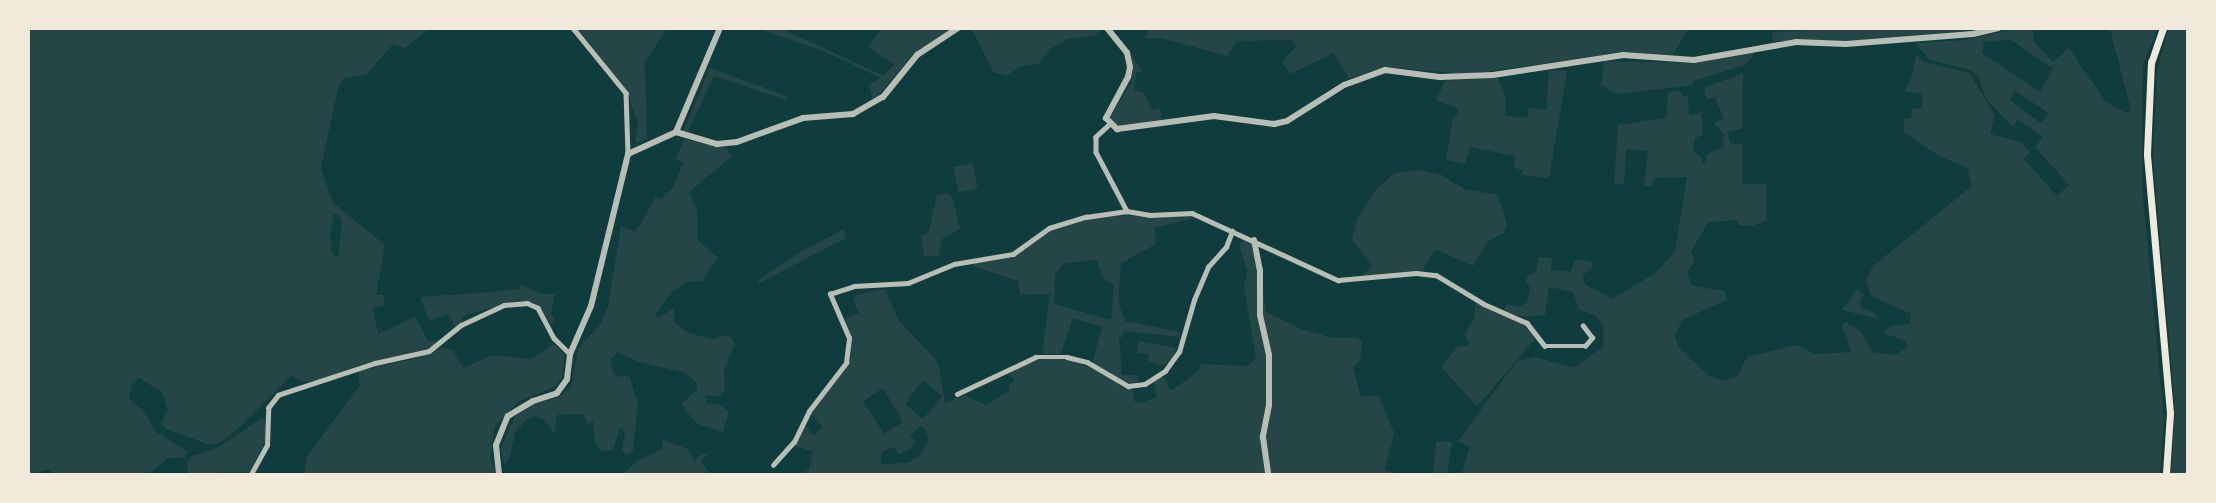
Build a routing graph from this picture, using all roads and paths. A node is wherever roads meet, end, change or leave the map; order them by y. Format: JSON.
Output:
{"nodes":[{"id":1,"x":573,"y":28,"type":"edge"},
{"id":2,"x":720,"y":28,"type":"edge"},
{"id":3,"x":958,"y":28,"type":"edge"},
{"id":4,"x":1107,"y":28,"type":"edge"},
{"id":5,"x":1998,"y":28,"type":"edge"},
{"id":6,"x":2163,"y":28,"type":"edge"},
{"id":7,"x":1109,"y":125,"type":"junction"},
{"id":8,"x":676,"y":132,"type":"junction"},
{"id":9,"x":628,"y":154,"type":"junction"},
{"id":10,"x":1127,"y":211,"type":"junction"},
{"id":11,"x":1233,"y":231,"type":"junction"},
{"id":12,"x":1254,"y":240,"type":"junction"},
{"id":13,"x":1583,"y":326,"type":"dead end"},
{"id":14,"x":570,"y":354,"type":"junction"},
{"id":15,"x":957,"y":394,"type":"dead end"},
{"id":16,"x":773,"y":465,"type":"dead end"},
{"id":17,"x":251,"y":474,"type":"edge"},
{"id":18,"x":499,"y":474,"type":"edge"},
{"id":19,"x":1268,"y":474,"type":"edge"},
{"id":20,"x":2166,"y":474,"type":"edge"}],
"edges":[{"from":1,"to":9,"type":"street"},
{"from":2,"to":8,"type":"street"},
{"from":3,"to":8,"type":"street"},
{"from":4,"to":7,"type":"street"},
{"from":5,"to":7,"type":"street"},
{"from":6,"to":20,"type":"main road"},
{"from":7,"to":10,"type":"street"},
{"from":8,"to":9,"type":"street"},
{"from":9,"to":14,"type":"street"},
{"from":10,"to":11,"type":"street"},
{"from":10,"to":16,"type":"street"},
{"from":11,"to":12,"type":"street"},
{"from":11,"to":15,"type":"street"},
{"from":12,"to":13,"type":"street"},
{"from":12,"to":19,"type":"street"},
{"from":14,"to":17,"type":"street"},
{"from":14,"to":18,"type":"street"}]}
